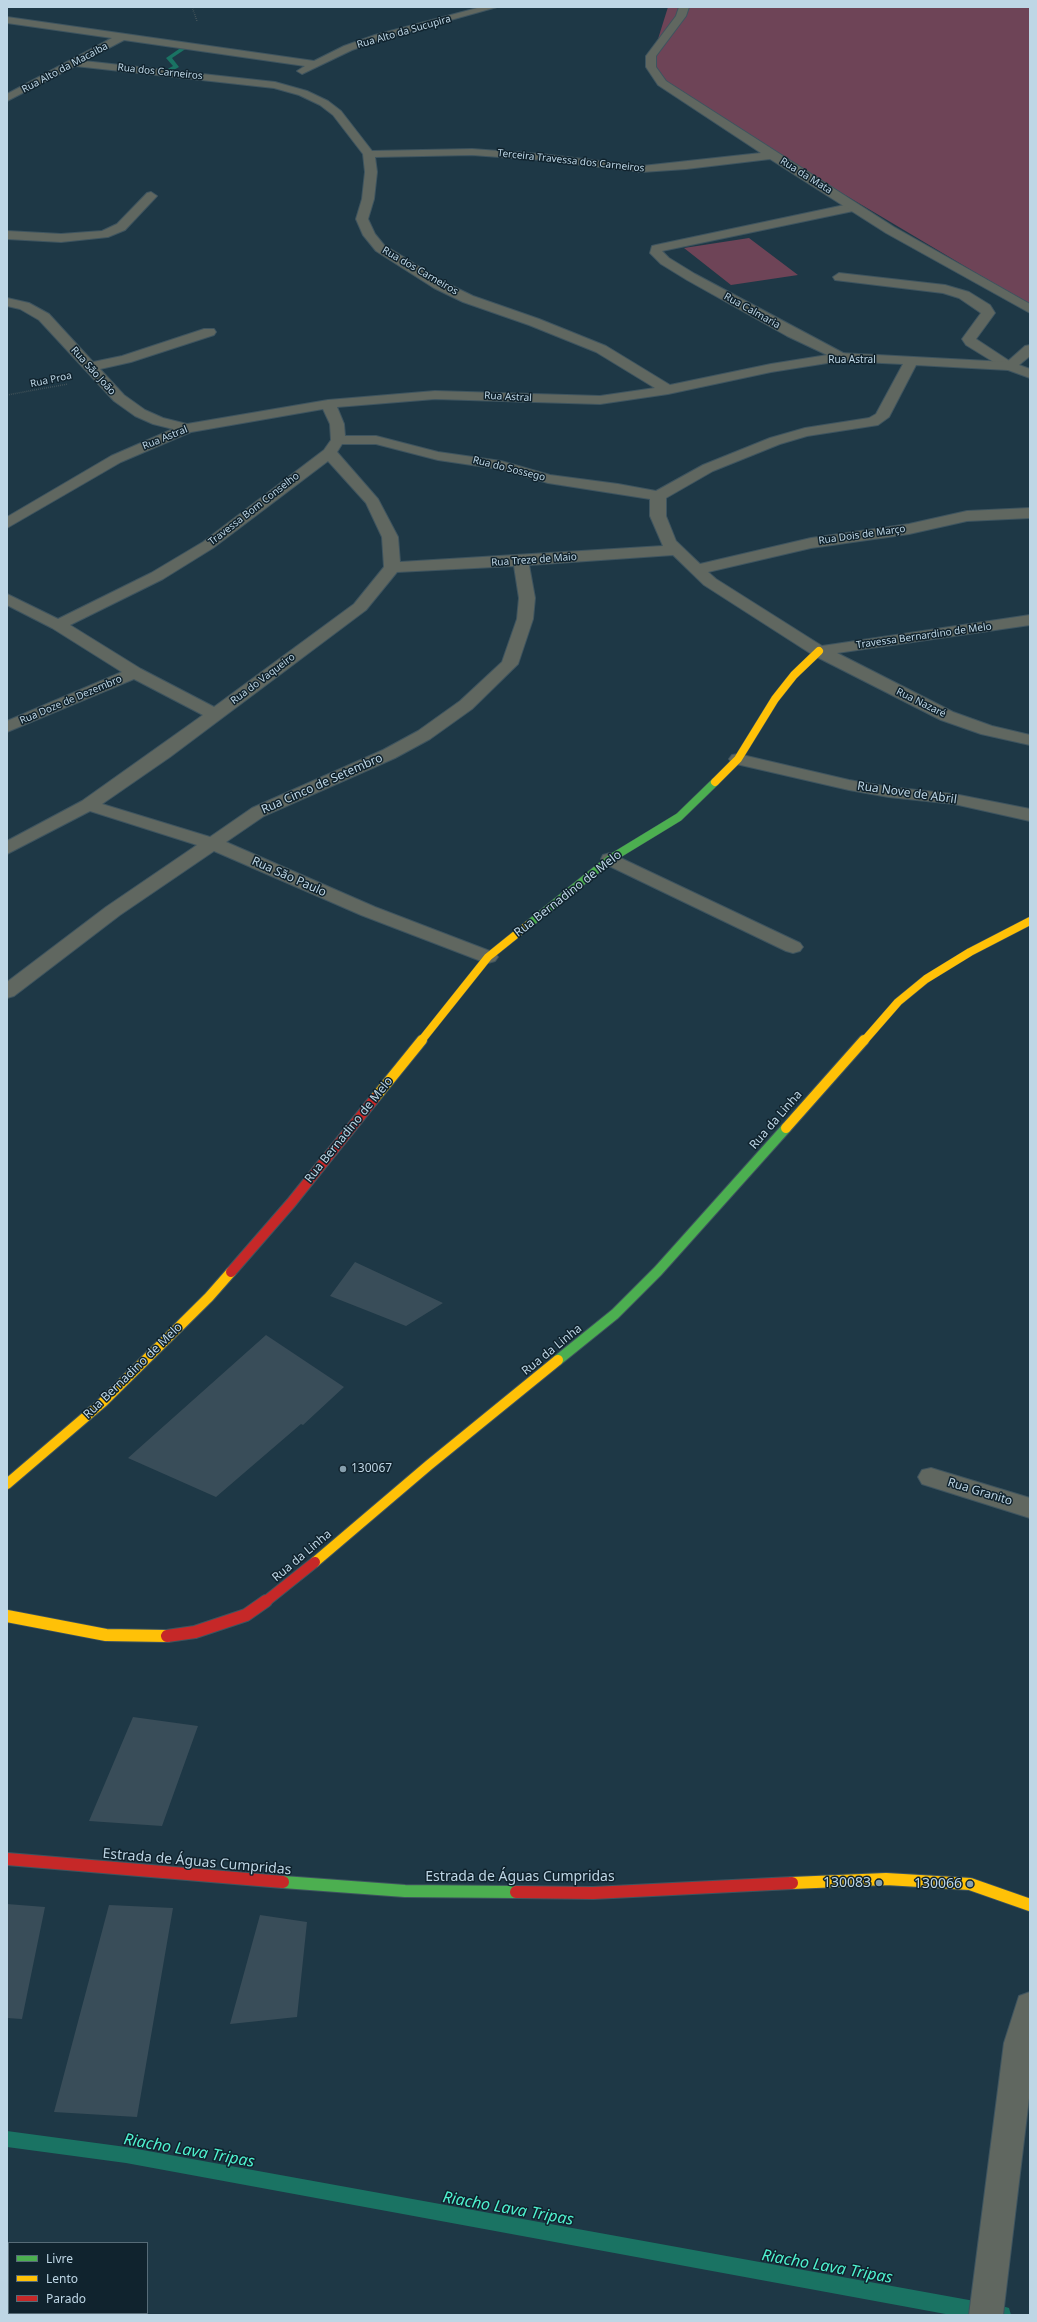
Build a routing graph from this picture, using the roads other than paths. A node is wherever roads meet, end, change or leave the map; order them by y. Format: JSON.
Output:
{"nodes":[{"id":1,"x":492,"y":7,"type":"edge"},
{"id":2,"x":684,"y":7,"type":"edge"},
{"id":3,"x":7,"y":20,"type":"edge"},
{"id":4,"x":123,"y":36,"type":"junction"},
{"id":5,"x":76,"y":62,"type":"junction"},
{"id":6,"x":315,"y":64,"type":"junction"},
{"id":7,"x":275,"y":85,"type":"junction"},
{"id":8,"x":7,"y":98,"type":"edge"},
{"id":9,"x":369,"y":154,"type":"junction"},
{"id":10,"x":773,"y":155,"type":"junction"},
{"id":11,"x":151,"y":196,"type":"dead end"},
{"id":12,"x":854,"y":207,"type":"junction"},
{"id":13,"x":7,"y":235,"type":"edge"},
{"id":14,"x":839,"y":277,"type":"dead end"},
{"id":15,"x":7,"y":302,"type":"edge"},
{"id":16,"x":1030,"y":309,"type":"edge"},
{"id":17,"x":209,"y":332,"type":"dead end"},
{"id":18,"x":1030,"y":349,"type":"edge"},
{"id":19,"x":840,"y":357,"type":"junction"},
{"id":20,"x":911,"y":362,"type":"junction"},
{"id":21,"x":1010,"y":366,"type":"junction"},
{"id":22,"x":94,"y":372,"type":"junction"},
{"id":23,"x":1030,"y":374,"type":"edge"},
{"id":24,"x":668,"y":390,"type":"junction"},
{"id":25,"x":328,"y":404,"type":"junction"},
{"id":26,"x":187,"y":428,"type":"junction"},
{"id":27,"x":333,"y":447,"type":"junction"},
{"id":28,"x":658,"y":496,"type":"junction"},
{"id":29,"x":1030,"y":513,"type":"edge"},
{"id":30,"x":7,"y":523,"type":"edge"},
{"id":31,"x":676,"y":550,"type":"junction"},
{"id":32,"x":522,"y":561,"type":"junction"},
{"id":33,"x":392,"y":567,"type":"junction"},
{"id":34,"x":696,"y":570,"type":"junction"},
{"id":35,"x":7,"y":599,"type":"edge"},
{"id":36,"x":1030,"y":620,"type":"edge"},
{"id":37,"x":58,"y":625,"type":"junction"},
{"id":38,"x":819,"y":651,"type":"junction"},
{"id":39,"x":135,"y":673,"type":"junction"},
{"id":40,"x":216,"y":715,"type":"junction"},
{"id":41,"x":7,"y":727,"type":"edge"},
{"id":42,"x":1030,"y":740,"type":"edge"},
{"id":43,"x":738,"y":759,"type":"junction"},
{"id":44,"x":88,"y":805,"type":"junction"},
{"id":45,"x":1030,"y":814,"type":"edge"},
{"id":46,"x":214,"y":844,"type":"junction"},
{"id":47,"x":7,"y":848,"type":"edge"},
{"id":48,"x":610,"y":859,"type":"junction"},
{"id":49,"x":1030,"y":921,"type":"edge"},
{"id":50,"x":793,"y":947,"type":"dead end"},
{"id":51,"x":488,"y":957,"type":"junction"},
{"id":52,"x":7,"y":992,"type":"edge"},
{"id":53,"x":931,"y":1477,"type":"dead end"},
{"id":54,"x":7,"y":1484,"type":"edge"},
{"id":55,"x":1030,"y":1508,"type":"edge"},
{"id":56,"x":7,"y":1616,"type":"edge"},
{"id":57,"x":7,"y":1859,"type":"edge"},
{"id":58,"x":1030,"y":1905,"type":"edge"},
{"id":59,"x":1030,"y":2006,"type":"edge"},
{"id":60,"x":986,"y":2315,"type":"edge"}],
"edges":[{"from":1,"to":6,"type":"street","name":"Rua Alto da Sucupira"},
{"from":2,"to":10,"type":"street","name":"Rua da Mata"},
{"from":3,"to":4,"type":"street"},
{"from":4,"to":5,"type":"street","name":"Rua Alto da Macaiba"},
{"from":4,"to":6,"type":"street"},
{"from":5,"to":7,"type":"street","name":"Rua dos Carneiros"},
{"from":5,"to":8,"type":"street","name":"Rua Alto da Macaiba"},
{"from":6,"to":7,"type":"street","name":"Rua Alto da Sucupira"},
{"from":7,"to":9,"type":"street","name":"Rua dos Carneiros"},
{"from":9,"to":10,"type":"street","name":"Terceira Travessa dos Carneiros"},
{"from":9,"to":24,"type":"street","name":"Rua dos Carneiros"},
{"from":10,"to":12,"type":"street","name":"Rua da Mata"},
{"from":11,"to":13,"type":"street"},
{"from":12,"to":16,"type":"street","name":"Rua da Mata"},
{"from":12,"to":19,"type":"street","name":"Rua Calmaria"},
{"from":14,"to":21,"type":"street"},
{"from":15,"to":22,"type":"street","name":"Rua São João"},
{"from":17,"to":22,"type":"street"},
{"from":18,"to":21,"type":"street"},
{"from":19,"to":20,"type":"street","name":"Rua Astral"},
{"from":19,"to":24,"type":"street","name":"Rua Astral"},
{"from":20,"to":21,"type":"street","name":"Rua Astral"},
{"from":20,"to":28,"type":"street"},
{"from":21,"to":23,"type":"street","name":"Rua Astral"},
{"from":22,"to":26,"type":"street","name":"Rua São João"},
{"from":24,"to":25,"type":"street","name":"Rua Astral"},
{"from":25,"to":26,"type":"street","name":"Rua Astral"},
{"from":25,"to":27,"type":"street"},
{"from":26,"to":30,"type":"street","name":"Rua Astral"},
{"from":27,"to":28,"type":"street","name":"Rua do Sossego"},
{"from":27,"to":33,"type":"street"},
{"from":27,"to":37,"type":"street","name":"Travessa Bom Conselho"},
{"from":28,"to":31,"type":"street"},
{"from":29,"to":34,"type":"street","name":"Rua Dois de Março"},
{"from":31,"to":32,"type":"street","name":"Rua Treze de Maio"},
{"from":31,"to":34,"type":"street"},
{"from":32,"to":33,"type":"street","name":"Rua Treze de Maio"},
{"from":32,"to":46,"type":"street","name":"Rua Cinco de Setembro"},
{"from":33,"to":40,"type":"street","name":"Rua do Vaqueiro"},
{"from":34,"to":38,"type":"street"},
{"from":35,"to":37,"type":"street"},
{"from":36,"to":38,"type":"street","name":"Travessa Bernardino de Melo"},
{"from":37,"to":39,"type":"street"},
{"from":38,"to":42,"type":"street","name":"Rua Nazaré"},
{"from":38,"to":43,"type":"street","name":"Rua Bernadino de Melo"},
{"from":39,"to":40,"type":"street"},
{"from":39,"to":41,"type":"street","name":"Rua Doze de Dezembro"},
{"from":40,"to":44,"type":"street","name":"Rua do Vaqueiro"},
{"from":43,"to":45,"type":"street","name":"Rua Nove de Abril"},
{"from":43,"to":48,"type":"street","name":"Rua Bernadino de Melo"},
{"from":44,"to":46,"type":"street","name":"Rua São Paulo"},
{"from":44,"to":47,"type":"street","name":"Rua do Vaqueiro"},
{"from":46,"to":51,"type":"street","name":"Rua São Paulo"},
{"from":46,"to":52,"type":"street","name":"Rua Cinco de Setembro"},
{"from":48,"to":50,"type":"street"},
{"from":48,"to":51,"type":"street","name":"Rua Bernadino de Melo"},
{"from":49,"to":56,"type":"street","name":"Rua da Linha"},
{"from":51,"to":54,"type":"street","name":"Rua Bernadino de Melo"},
{"from":53,"to":55,"type":"street","name":"Rua Granito"},
{"from":57,"to":58,"type":"street","name":"Estrada de Águas Cumpridas"},
{"from":59,"to":60,"type":"street"}]}
